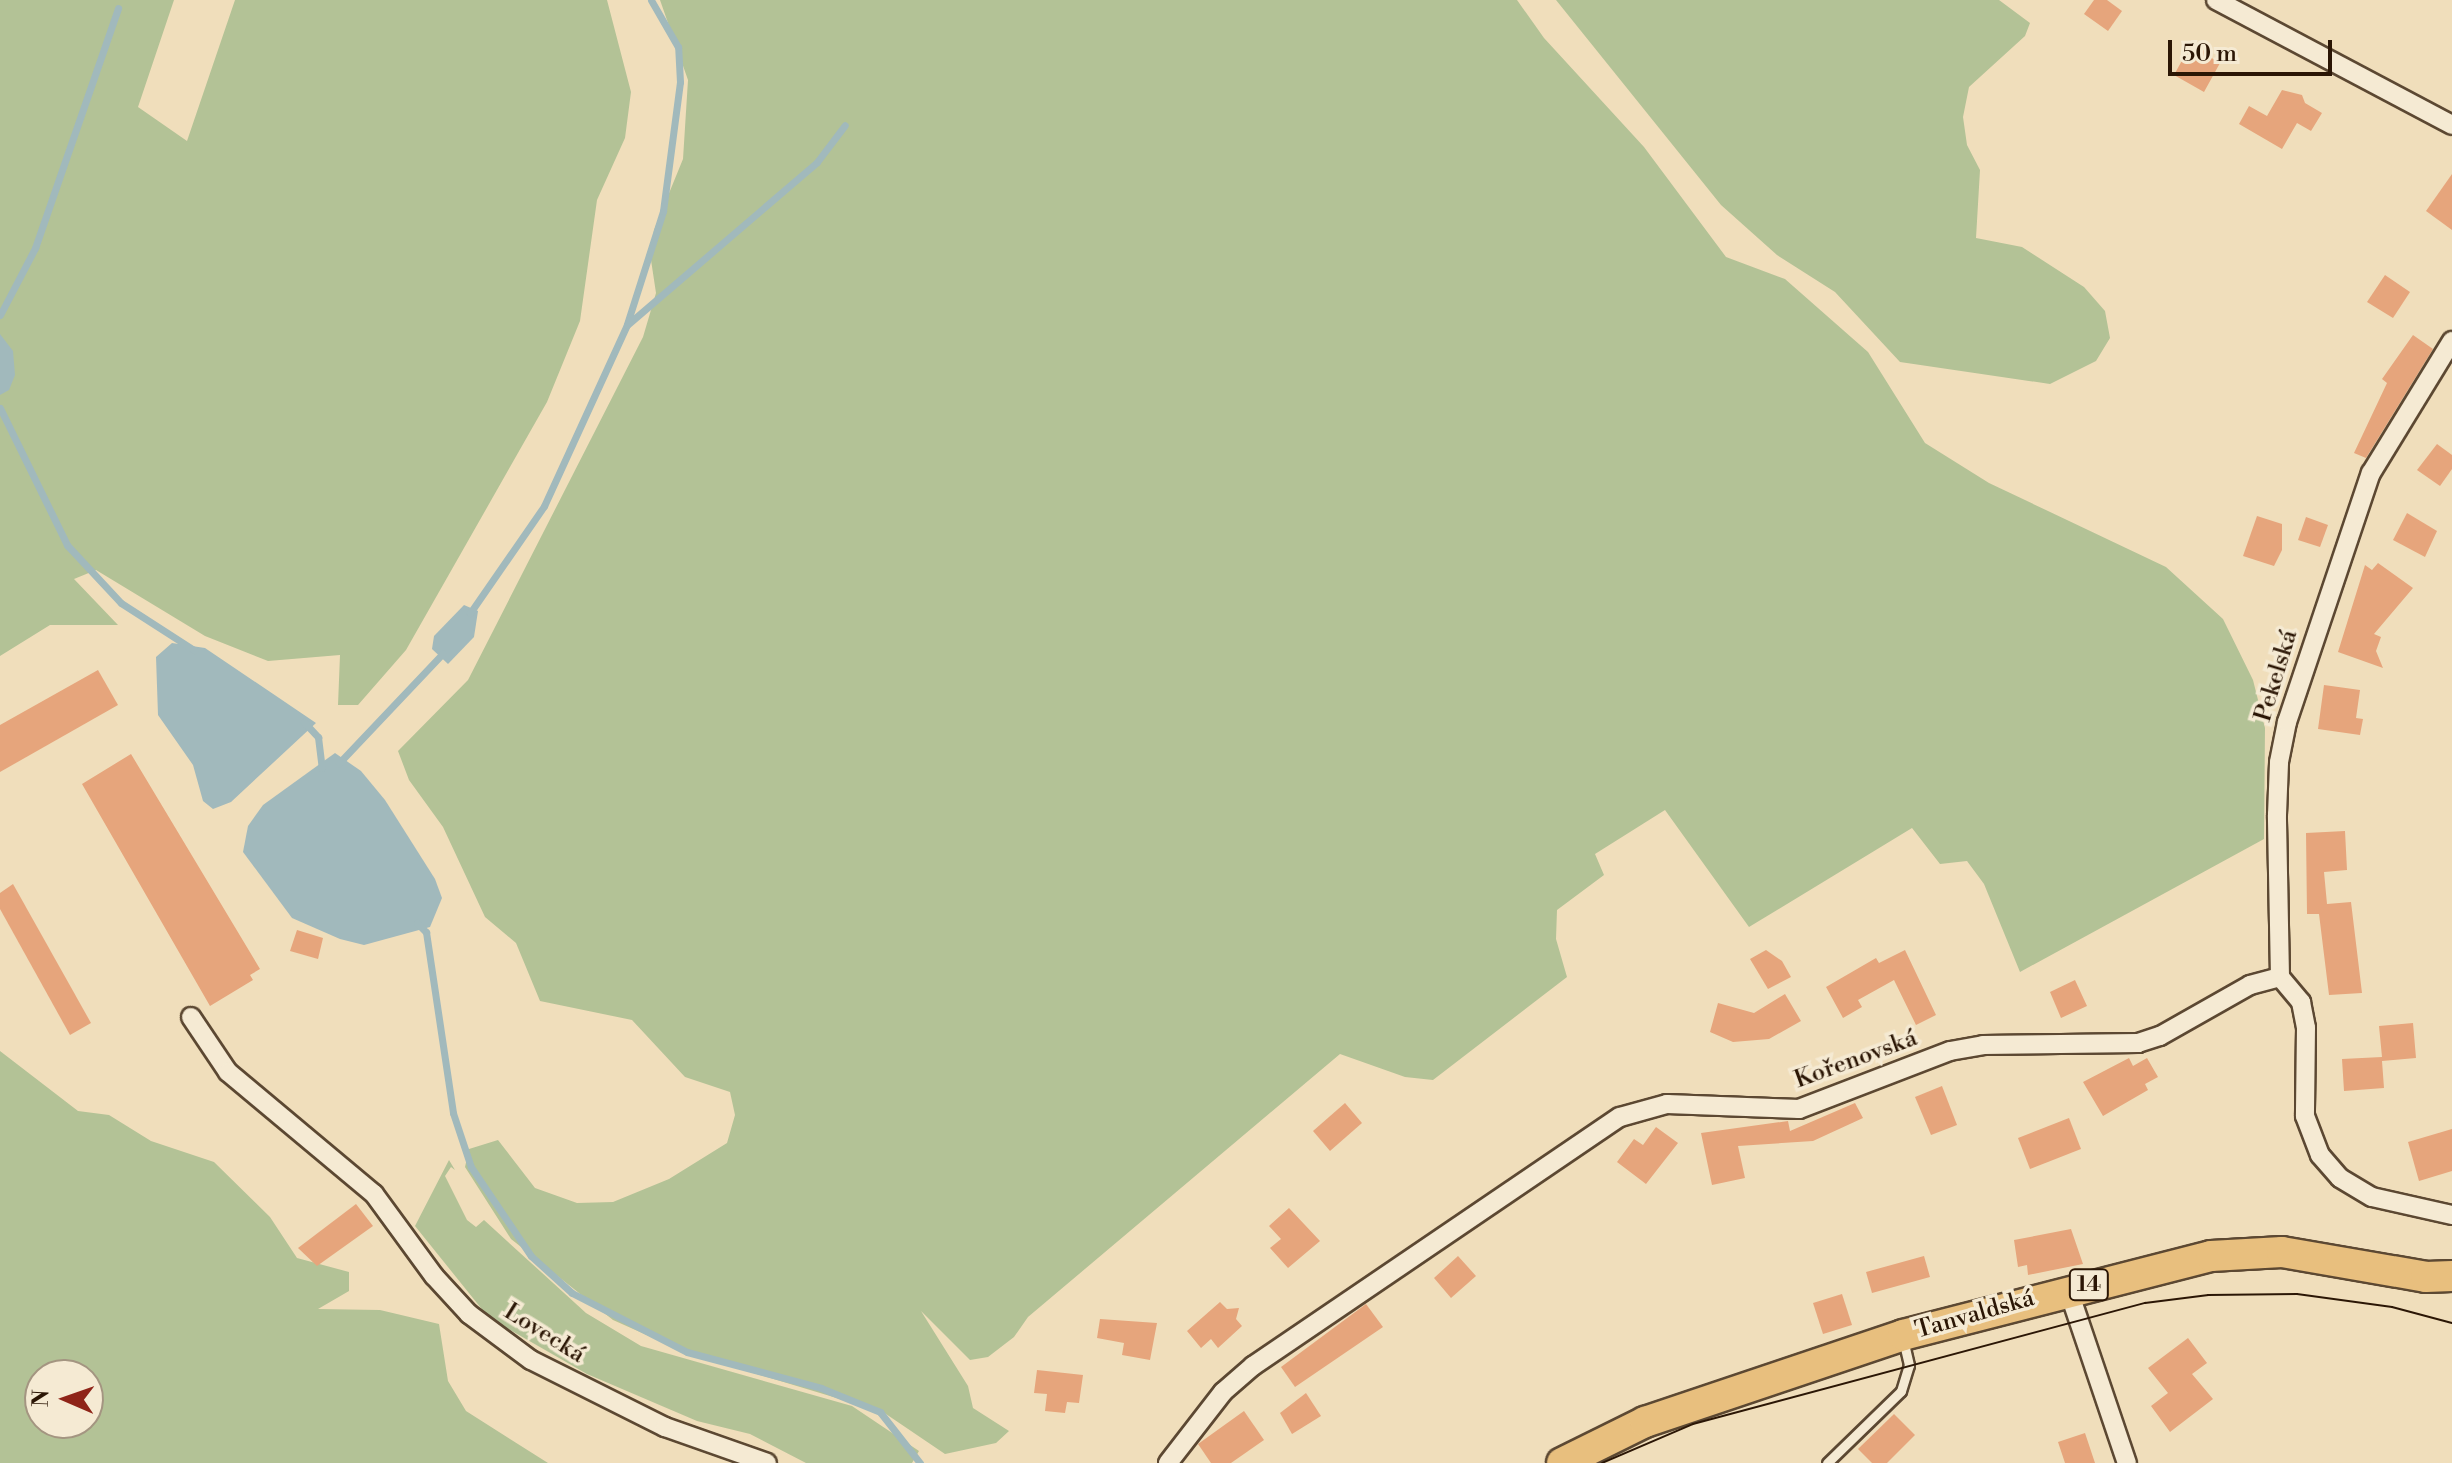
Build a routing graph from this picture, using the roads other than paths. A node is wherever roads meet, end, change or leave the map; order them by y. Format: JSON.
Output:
{"nodes":[{"id":1,"x":2216,"y":0,"type":"edge"},
{"id":2,"x":2452,"y":125,"type":"edge"},
{"id":3,"x":2452,"y":341,"type":"edge"},
{"id":4,"x":2280,"y":977,"type":"junction"},
{"id":5,"x":191,"y":1017,"type":"dead end"},
{"id":6,"x":2452,"y":1215,"type":"edge"},
{"id":7,"x":2452,"y":1276,"type":"edge"},
{"id":8,"x":2068,"y":1289,"type":"junction"},
{"id":9,"x":1903,"y":1335,"type":"junction"},
{"id":10,"x":767,"y":1463,"type":"edge"},
{"id":11,"x":1168,"y":1463,"type":"edge"},
{"id":12,"x":1562,"y":1463,"type":"edge"},
{"id":13,"x":1827,"y":1463,"type":"edge"},
{"id":14,"x":2127,"y":1463,"type":"edge"}],
"edges":[{"from":1,"to":2,"type":"street"},
{"from":3,"to":4,"type":"street","name":"Pekelská"},
{"from":4,"to":6,"type":"street"},
{"from":4,"to":11,"type":"street","name":"Kořenovská"},
{"from":5,"to":10,"type":"street","name":"Lovecká"},
{"from":7,"to":8,"type":"main road","name":"Tanvaldská","number":"14"},
{"from":8,"to":9,"type":"main road","name":"Tanvaldská","number":"14"},
{"from":8,"to":14,"type":"street"},
{"from":9,"to":12,"type":"main road","name":"Tanvaldská","number":"14"},
{"from":9,"to":13,"type":"lane"}]}
